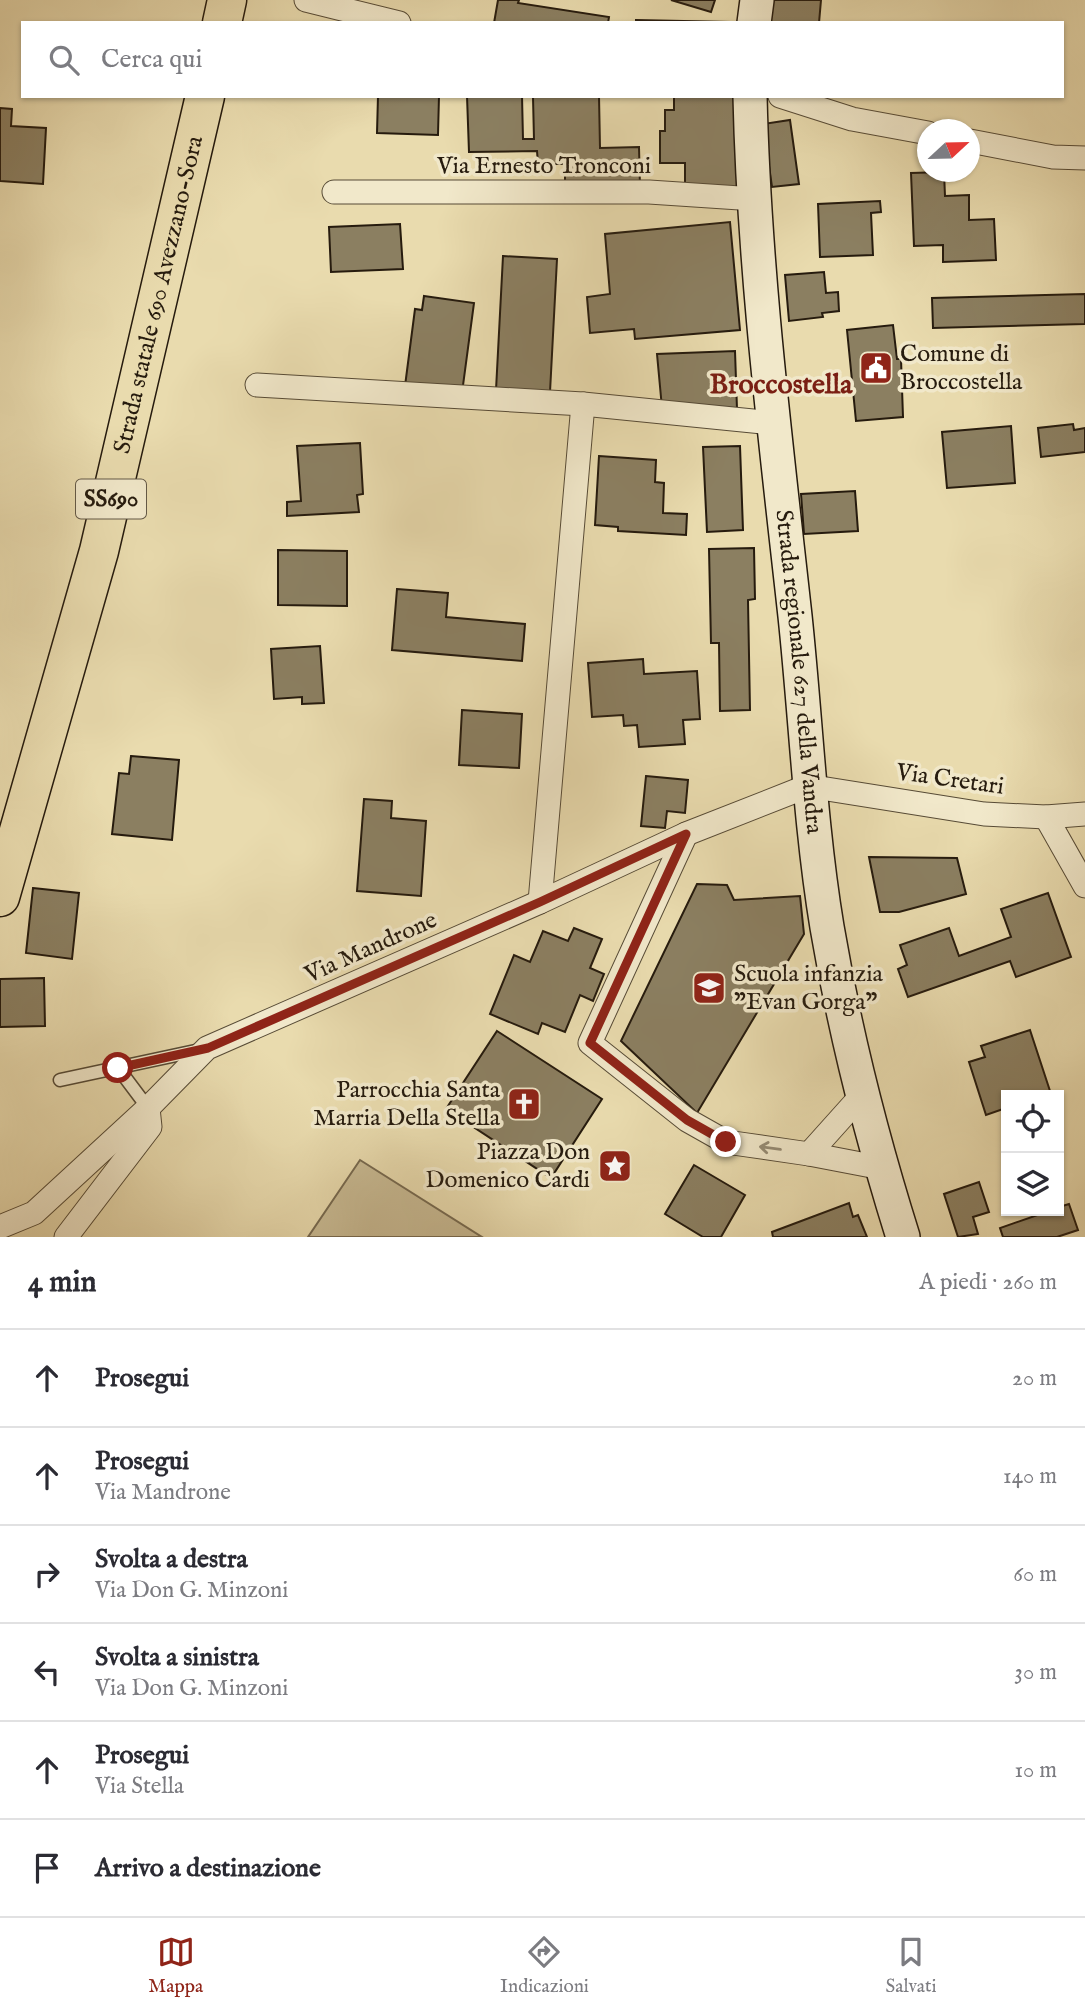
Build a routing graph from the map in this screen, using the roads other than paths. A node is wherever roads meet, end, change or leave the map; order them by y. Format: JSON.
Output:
{"nodes":[{"id":1,"x":227,"y":0,"type":"edge"},
{"id":2,"x":306,"y":0,"type":"edge"},
{"id":3,"x":757,"y":0,"type":"edge"},
{"id":4,"x":222,"y":21,"type":"edge"},
{"id":5,"x":391,"y":21,"type":"edge"},
{"id":6,"x":754,"y":21,"type":"edge"},
{"id":7,"x":205,"y":98,"type":"edge"},
{"id":8,"x":750,"y":98,"type":"edge"},
{"id":9,"x":785,"y":98,"type":"edge"},
{"id":10,"x":917,"y":131,"type":"edge"},
{"id":11,"x":980,"y":143,"type":"edge"},
{"id":12,"x":1085,"y":158,"type":"edge"},
{"id":13,"x":334,"y":192,"type":"dead end"},
{"id":14,"x":755,"y":199,"type":"junction"},
{"id":15,"x":257,"y":385,"type":"dead end"},
{"id":16,"x":583,"y":404,"type":"junction"},
{"id":17,"x":773,"y":423,"type":"junction"},
{"id":18,"x":808,"y":786,"type":"junction"},
{"id":19,"x":1085,"y":814,"type":"edge"},
{"id":20,"x":1046,"y":817,"type":"junction"},
{"id":21,"x":686,"y":834,"type":"junction"},
{"id":22,"x":1085,"y":886,"type":"edge"},
{"id":23,"x":0,"y":897,"type":"edge"},
{"id":24,"x":540,"y":902,"type":"junction"},
{"id":25,"x":208,"y":1048,"type":"junction"},
{"id":26,"x":118,"y":1068,"type":"junction"},
{"id":27,"x":60,"y":1080,"type":"dead end"},
{"id":28,"x":861,"y":1096,"type":"junction"},
{"id":29,"x":148,"y":1108,"type":"junction"},
{"id":30,"x":809,"y":1154,"type":"junction"},
{"id":31,"x":881,"y":1168,"type":"junction"},
{"id":32,"x":0,"y":1227,"type":"edge"},
{"id":33,"x":66,"y":1237,"type":"edge"},
{"id":34,"x":903,"y":1237,"type":"edge"}],
"edges":[{"from":1,"to":4,"type":"highway"},
{"from":2,"to":5,"type":"street"},
{"from":3,"to":6,"type":"main road"},
{"from":7,"to":23,"type":"highway","name":"Strada statale 690 Avezzano-Sora","number":"SS690"},
{"from":8,"to":14,"type":"main road","name":"Strada regionale 627 della Vandra"},
{"from":9,"to":10,"type":"street"},
{"from":11,"to":12,"type":"street"},
{"from":13,"to":14,"type":"street","name":"Via Ernesto Tronconi"},
{"from":14,"to":17,"type":"main road","name":"Strada regionale 627 della Vandra"},
{"from":15,"to":16,"type":"street"},
{"from":16,"to":17,"type":"street"},
{"from":16,"to":24,"type":"street"},
{"from":17,"to":18,"type":"main road","name":"Strada regionale 627 della Vandra"},
{"from":18,"to":20,"type":"street","name":"Via Cretari"},
{"from":18,"to":21,"type":"street","name":"Via Mandrone"},
{"from":18,"to":28,"type":"main road","name":"Strada regionale 627 della Vandra"},
{"from":19,"to":20,"type":"street","name":"Via Cretari"},
{"from":20,"to":22,"type":"street"},
{"from":21,"to":24,"type":"street","name":"Via Mandrone"},
{"from":30,"to":21,"type":"street","one_way":true},
{"from":24,"to":25,"type":"street","name":"Via Mandrone"},
{"from":25,"to":26,"type":"lane"},
{"from":25,"to":29,"type":"street","name":"Via Mandrone"},
{"from":26,"to":27,"type":"lane"},
{"from":26,"to":29,"type":"lane"},
{"from":28,"to":30,"type":"street"},
{"from":28,"to":31,"type":"main road","name":"Strada regionale 627 della Vandra"},
{"from":29,"to":32,"type":"street","name":"Via Mandrone"},
{"from":29,"to":33,"type":"street"},
{"from":30,"to":31,"type":"street"},
{"from":31,"to":34,"type":"main road","name":"Strada regionale 627 della Vandra"}]}
